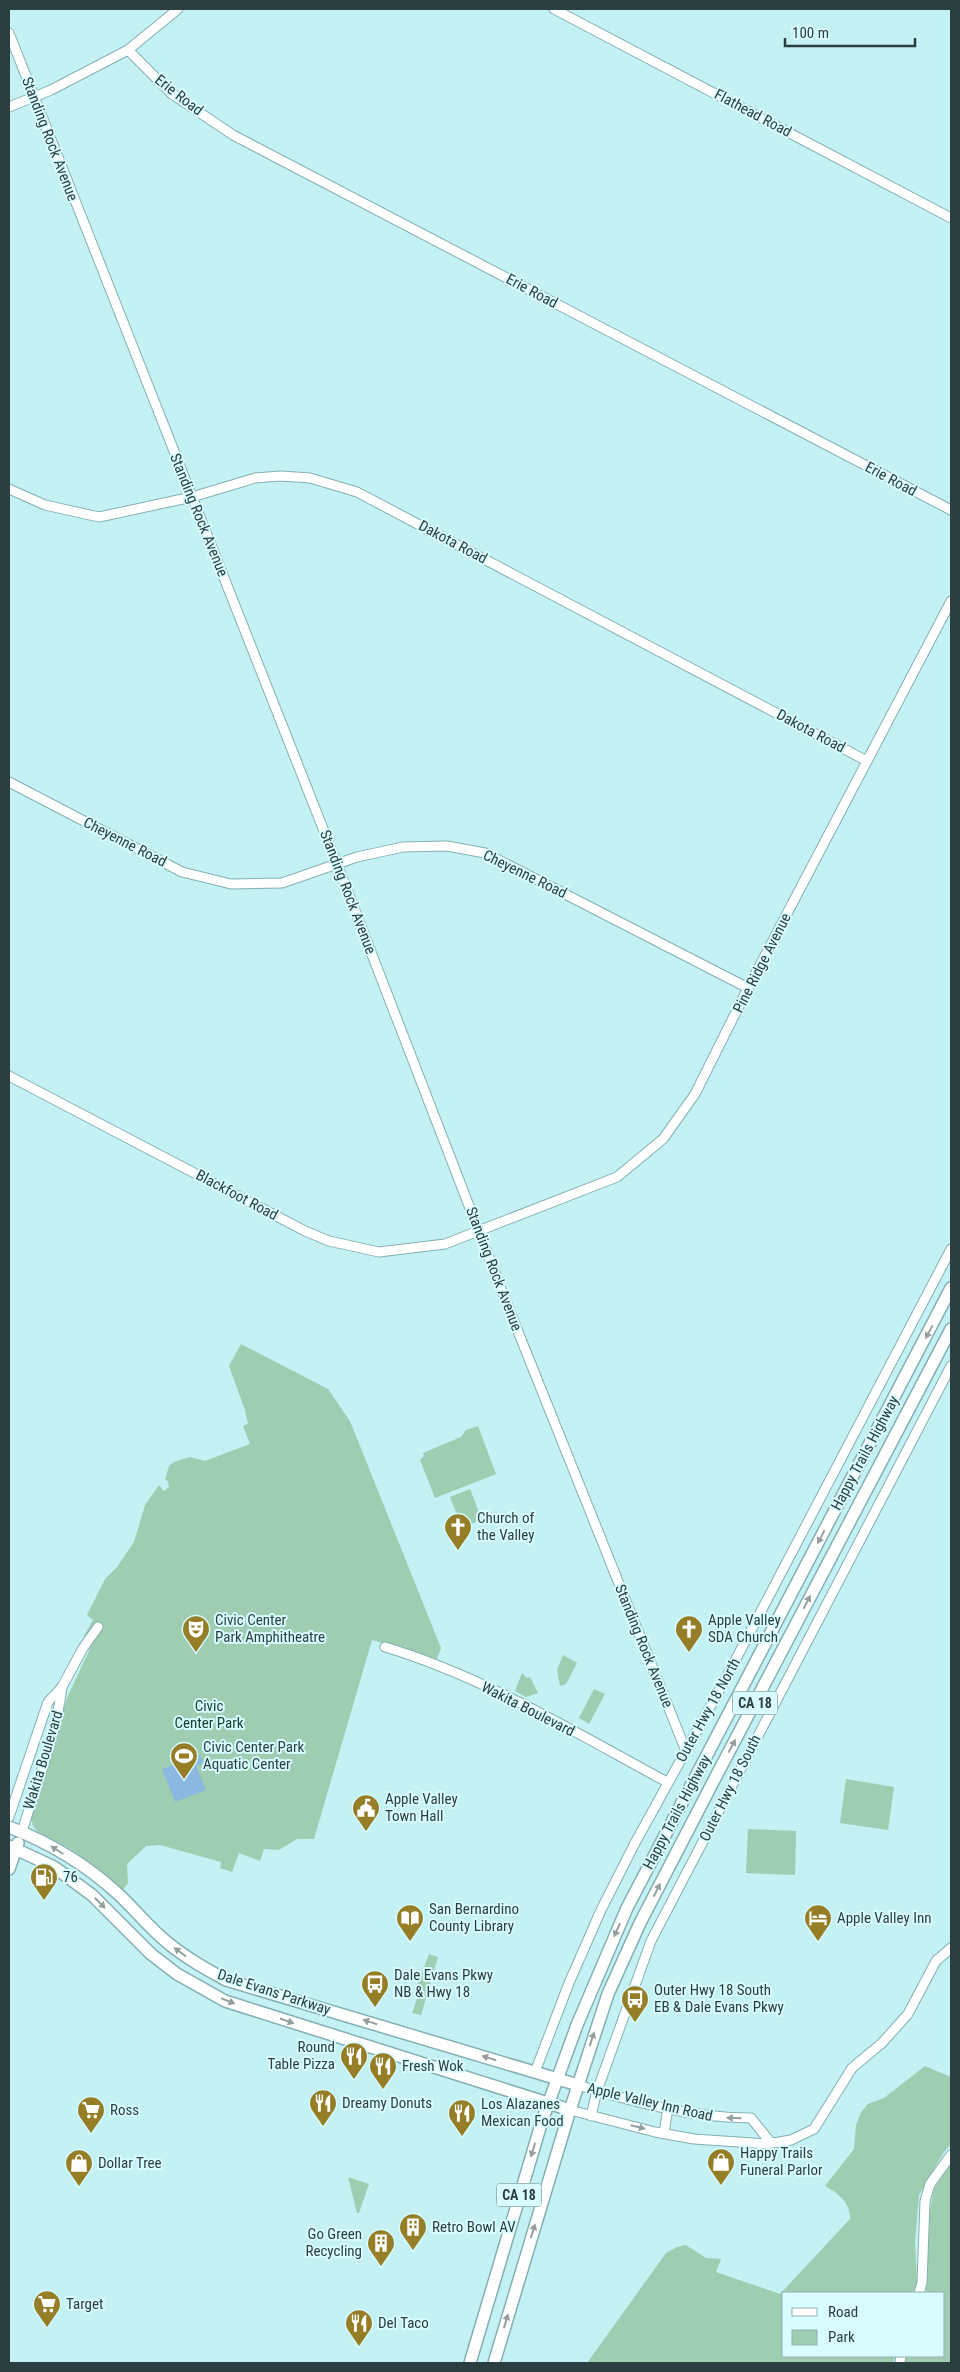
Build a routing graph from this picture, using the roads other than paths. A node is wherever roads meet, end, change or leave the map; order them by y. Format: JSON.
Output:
{"nodes":[{"id":1,"x":178,"y":9,"type":"edge"},
{"id":2,"x":554,"y":9,"type":"edge"},
{"id":3,"x":9,"y":33,"type":"edge"},
{"id":4,"x":128,"y":50,"type":"junction"},
{"id":5,"x":34,"y":97,"type":"junction"},
{"id":6,"x":9,"y":107,"type":"edge"},
{"id":7,"x":951,"y":218,"type":"edge"},
{"id":8,"x":9,"y":489,"type":"edge"},
{"id":9,"x":192,"y":497,"type":"junction"},
{"id":10,"x":951,"y":510,"type":"edge"},
{"id":11,"x":951,"y":601,"type":"edge"},
{"id":12,"x":867,"y":761,"type":"junction"},
{"id":13,"x":9,"y":782,"type":"edge"},
{"id":14,"x":337,"y":864,"type":"junction"},
{"id":15,"x":748,"y":988,"type":"junction"},
{"id":16,"x":9,"y":1076,"type":"edge"},
{"id":17,"x":480,"y":1232,"type":"junction"},
{"id":18,"x":951,"y":1249,"type":"edge"},
{"id":19,"x":951,"y":1288,"type":"edge"},
{"id":20,"x":951,"y":1328,"type":"edge"},
{"id":21,"x":951,"y":1366,"type":"edge"},
{"id":22,"x":98,"y":1627,"type":"dead end"},
{"id":23,"x":385,"y":1647,"type":"dead end"},
{"id":24,"x":62,"y":1687,"type":"junction"},
{"id":25,"x":686,"y":1751,"type":"junction"},
{"id":26,"x":667,"y":1782,"type":"junction"},
{"id":27,"x":9,"y":1817,"type":"edge"},
{"id":28,"x":9,"y":1827,"type":"edge"},
{"id":29,"x":22,"y":1832,"type":"junction"},
{"id":30,"x":12,"y":1848,"type":"edge"},
{"id":31,"x":9,"y":1869,"type":"edge"},
{"id":32,"x":951,"y":1948,"type":"edge"},
{"id":33,"x":535,"y":2072,"type":"junction"},
{"id":34,"x":557,"y":2078,"type":"junction"},
{"id":35,"x":578,"y":2085,"type":"junction"},
{"id":36,"x":597,"y":2091,"type":"junction"},
{"id":37,"x":548,"y":2104,"type":"junction"},
{"id":38,"x":668,"y":2108,"type":"junction"},
{"id":39,"x":570,"y":2110,"type":"junction"},
{"id":40,"x":591,"y":2116,"type":"junction"},
{"id":41,"x":664,"y":2133,"type":"junction"},
{"id":42,"x":772,"y":2143,"type":"junction"},
{"id":43,"x":951,"y":2155,"type":"edge"},
{"id":44,"x":919,"y":2292,"type":"edge"},
{"id":45,"x":470,"y":2363,"type":"edge"},
{"id":46,"x":494,"y":2363,"type":"edge"}],
"edges":[{"from":1,"to":4,"type":"street"},
{"from":2,"to":7,"type":"street","name":"Flathead Road"},
{"from":3,"to":5,"type":"street","name":"Standing Rock Avenue"},
{"from":4,"to":5,"type":"street"},
{"from":4,"to":10,"type":"street","name":"Erie Road"},
{"from":5,"to":6,"type":"street"},
{"from":5,"to":9,"type":"street","name":"Standing Rock Avenue"},
{"from":8,"to":9,"type":"street","name":"Dakota Road"},
{"from":9,"to":12,"type":"street","name":"Dakota Road"},
{"from":9,"to":14,"type":"street","name":"Standing Rock Avenue"},
{"from":11,"to":12,"type":"street","name":"Pine Ridge Avenue"},
{"from":12,"to":15,"type":"street","name":"Pine Ridge Avenue"},
{"from":13,"to":14,"type":"street","name":"Cheyenne Road"},
{"from":14,"to":15,"type":"street","name":"Cheyenne Road"},
{"from":14,"to":17,"type":"street","name":"Standing Rock Avenue"},
{"from":15,"to":17,"type":"street","name":"Pine Ridge Avenue"},
{"from":16,"to":17,"type":"street","name":"Blackfoot Road"},
{"from":17,"to":25,"type":"street","name":"Standing Rock Avenue"},
{"from":18,"to":25,"type":"street","name":"Outer Hwy 18 North"},
{"from":19,"to":34,"type":"main road","name":"Happy Trails Highway","number":"CA 18","one_way":true},
{"from":35,"to":20,"type":"main road","name":"Happy Trails Highway","number":"CA 18","one_way":true},
{"from":21,"to":36,"type":"street","name":"Outer Hwy 18 South"},
{"from":22,"to":24,"type":"street","name":"Wakita Boulevard"},
{"from":23,"to":26,"type":"street","name":"Wakita Boulevard"},
{"from":24,"to":27,"type":"street","name":"Wakita Boulevard"},
{"from":24,"to":29,"type":"street","name":"Wakita Boulevard"},
{"from":25,"to":26,"type":"street","name":"Outer Hwy 18 North"},
{"from":26,"to":33,"type":"street","name":"Outer Hwy 18 North"},
{"from":28,"to":29,"type":"main road","name":"Dale Evans Parkway"},
{"from":29,"to":30,"type":"main road"},
{"from":33,"to":29,"type":"main road","name":"Dale Evans Parkway","one_way":true},
{"from":30,"to":31,"type":"main road"},
{"from":30,"to":37,"type":"main road","name":"Dale Evans Parkway","one_way":true},
{"from":32,"to":42,"type":"street","name":"Apple Valley Inn Road"},
{"from":33,"to":34,"type":"main road","name":"Dale Evans Parkway"},
{"from":34,"to":35,"type":"main road","name":"Dale Evans Parkway"},
{"from":34,"to":37,"type":"main road","name":"Happy Trails Highway","number":"CA 18"},
{"from":35,"to":36,"type":"street","name":"Apple Valley Inn Road"},
{"from":35,"to":39,"type":"main road","name":"Happy Trails Highway","number":"CA 18"},
{"from":36,"to":38,"type":"street","name":"Apple Valley Inn Road"},
{"from":36,"to":40,"type":"street","name":"Outer Hwy 18 South"},
{"from":37,"to":39,"type":"main road","name":"Dale Evans Parkway"},
{"from":37,"to":45,"type":"main road","name":"Happy Trails Highway","number":"CA 18","one_way":true},
{"from":38,"to":41,"type":"street"},
{"from":42,"to":38,"type":"street","name":"Apple Valley Inn Road","one_way":true},
{"from":39,"to":40,"type":"street","name":"Apple Valley Inn Road"},
{"from":46,"to":39,"type":"main road","name":"Happy Trails Highway","number":"CA 18","one_way":true},
{"from":40,"to":41,"type":"street","name":"Apple Valley Inn Road","one_way":true},
{"from":41,"to":42,"type":"street","name":"Apple Valley Inn Road"},
{"from":43,"to":44,"type":"street"}]}
